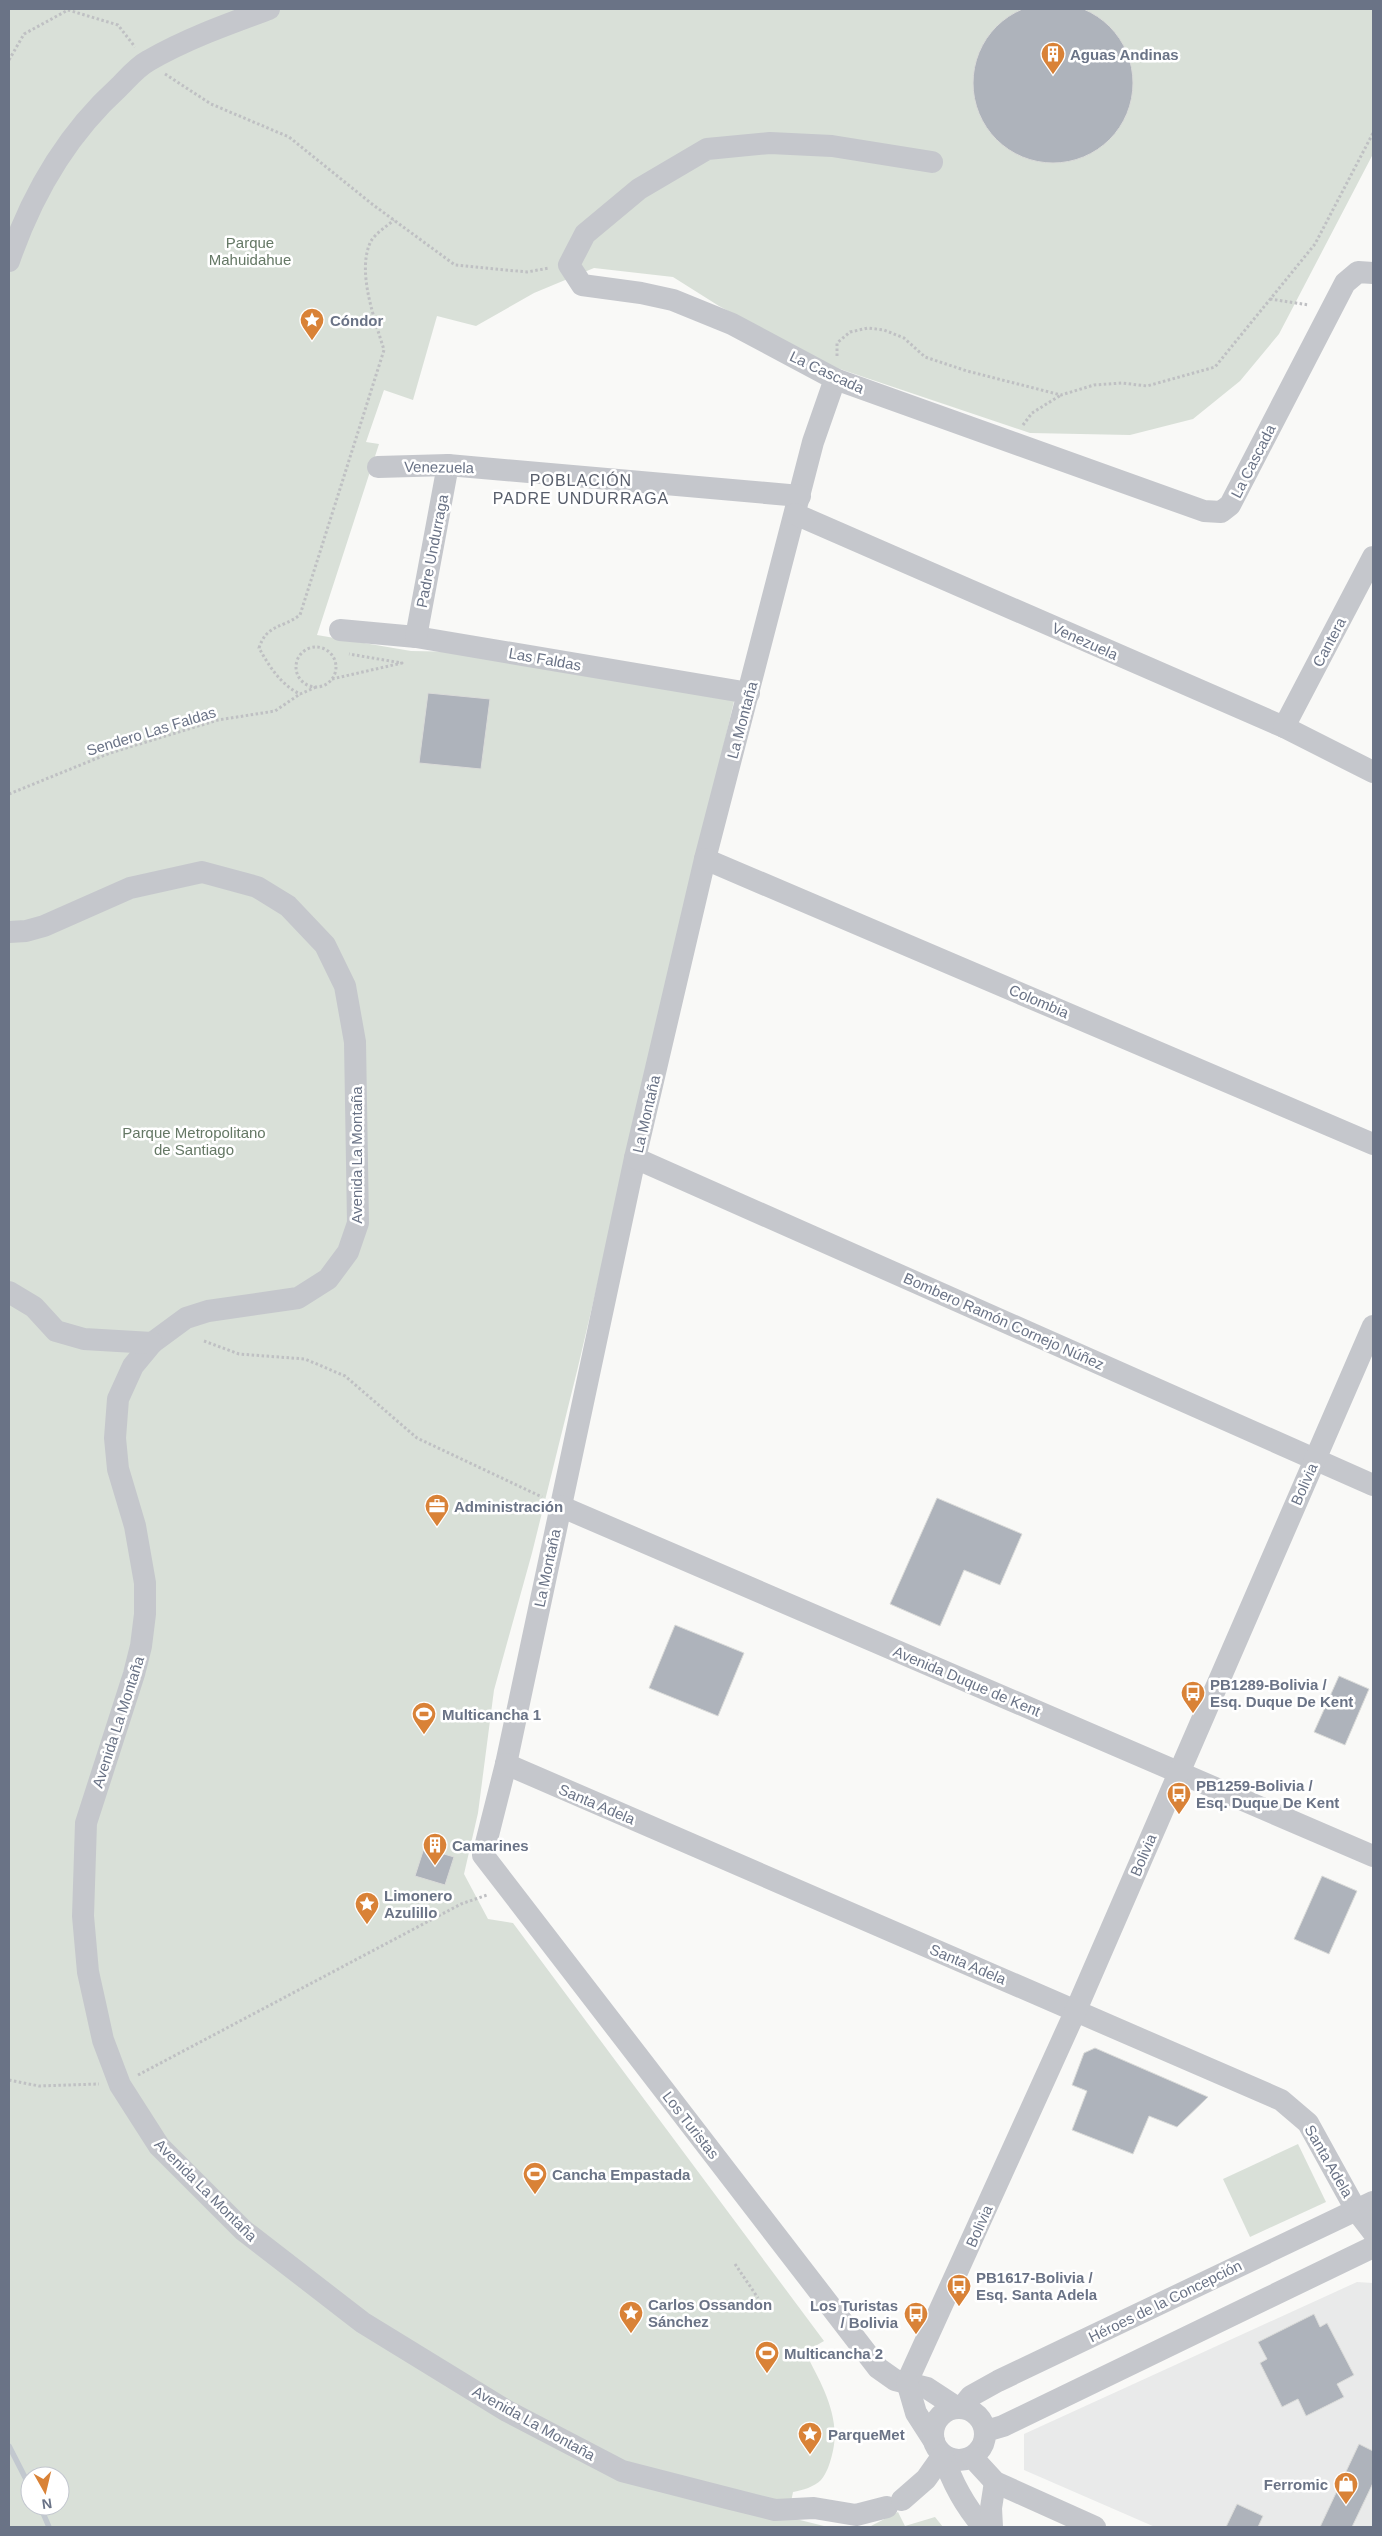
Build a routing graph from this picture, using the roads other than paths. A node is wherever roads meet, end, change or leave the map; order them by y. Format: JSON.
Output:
{"nodes":[{"id":1,"x":270,"y":9,"type":"edge"},
{"id":2,"x":932,"y":162,"type":"dead end"},
{"id":3,"x":9,"y":260,"type":"edge"},
{"id":4,"x":1366,"y":273,"type":"edge"},
{"id":5,"x":835,"y":379,"type":"junction"},
{"id":6,"x":448,"y":465,"type":"junction"},
{"id":7,"x":378,"y":467,"type":"dead end"},
{"id":8,"x":797,"y":505,"type":"junction"},
{"id":9,"x":1373,"y":557,"type":"edge"},
{"id":10,"x":416,"y":637,"type":"junction"},
{"id":11,"x":338,"y":641,"type":"road end"},
{"id":12,"x":749,"y":694,"type":"junction"},
{"id":13,"x":1284,"y":727,"type":"junction"},
{"id":14,"x":1373,"y":772,"type":"edge"},
{"id":15,"x":705,"y":859,"type":"junction"},
{"id":16,"x":9,"y":932,"type":"edge"},
{"id":17,"x":1373,"y":1144,"type":"edge"},
{"id":18,"x":635,"y":1158,"type":"junction"},
{"id":19,"x":9,"y":1292,"type":"edge"},
{"id":20,"x":1373,"y":1326,"type":"edge"},
{"id":21,"x":152,"y":1343,"type":"junction"},
{"id":22,"x":1315,"y":1459,"type":"junction"},
{"id":23,"x":1373,"y":1485,"type":"edge"},
{"id":24,"x":560,"y":1506,"type":"junction"},
{"id":25,"x":506,"y":1764,"type":"junction"},
{"id":26,"x":1179,"y":1772,"type":"junction"},
{"id":27,"x":483,"y":1855,"type":"joint"},
{"id":28,"x":1373,"y":1856,"type":"edge"},
{"id":29,"x":1076,"y":2010,"type":"junction"},
{"id":30,"x":1365,"y":2206,"type":"edge"},
{"id":31,"x":1373,"y":2232,"type":"edge"},
{"id":32,"x":1373,"y":2247,"type":"edge"},
{"id":33,"x":907,"y":2382,"type":"junction"},
{"id":34,"x":959,"y":2407,"type":"junction"},
{"id":35,"x":986,"y":2431,"type":"junction"},
{"id":36,"x":938,"y":2448,"type":"junction"},
{"id":37,"x":972,"y":2457,"type":"junction"},
{"id":38,"x":995,"y":2482,"type":"junction"},
{"id":39,"x":983,"y":2527,"type":"edge"},
{"id":40,"x":992,"y":2527,"type":"edge"},
{"id":41,"x":1095,"y":2527,"type":"edge"}],
"edges":[{"from":1,"to":3,"type":"street"},
{"from":2,"to":5,"type":"street","name":"La Cascada"},
{"from":4,"to":5,"type":"street","name":"La Cascada"},
{"from":5,"to":8,"type":"street","name":"La Montaña"},
{"from":6,"to":7,"type":"street","name":"Venezuela"},
{"from":6,"to":8,"type":"street","name":"Venezuela"},
{"from":6,"to":10,"type":"street","name":"Padre Undurraga"},
{"from":8,"to":12,"type":"street","name":"La Montaña"},
{"from":8,"to":13,"type":"street","name":"Venezuela"},
{"from":9,"to":13,"type":"street","name":"Cantera"},
{"from":10,"to":11,"type":"street","name":"Las Faldas"},
{"from":10,"to":12,"type":"street","name":"Las Faldas"},
{"from":12,"to":15,"type":"street","name":"La Montaña"},
{"from":13,"to":14,"type":"street","name":"Venezuela"},
{"from":15,"to":17,"type":"street","name":"Colombia"},
{"from":15,"to":18,"type":"street","name":"La Montaña"},
{"from":16,"to":21,"type":"street","name":"Avenida La Montaña"},
{"from":18,"to":22,"type":"street","name":"Bombero Ramón Cornejo Núñez"},
{"from":18,"to":24,"type":"street","name":"La Montaña"},
{"from":19,"to":21,"type":"street"},
{"from":20,"to":22,"type":"street","name":"Bolivia"},
{"from":21,"to":36,"type":"street","name":"Avenida La Montaña"},
{"from":22,"to":23,"type":"street","name":"Bombero Ramón Cornejo Núñez"},
{"from":22,"to":26,"type":"street","name":"Bolivia"},
{"from":24,"to":25,"type":"street","name":"La Montaña"},
{"from":24,"to":26,"type":"street","name":"Avenida Duque de Kent"},
{"from":25,"to":27,"type":"street","name":"La Montaña"},
{"from":25,"to":29,"type":"street","name":"Santa Adela"},
{"from":26,"to":28,"type":"street","name":"Avenida Duque de Kent"},
{"from":26,"to":29,"type":"street","name":"Bolivia"},
{"from":27,"to":33,"type":"street","name":"Los Turistas"},
{"from":29,"to":30,"type":"street","name":"Santa Adela"},
{"from":29,"to":33,"type":"street","name":"Bolivia"},
{"from":30,"to":31,"type":"street","name":"Santa Adela"},
{"from":30,"to":34,"type":"street","name":"Héroes de la Concepción"},
{"from":32,"to":35,"type":"street"},
{"from":33,"to":34,"type":"street","name":"Los Turistas"},
{"from":33,"to":36,"type":"street"},
{"from":34,"to":35,"type":"street"},
{"from":34,"to":36,"type":"street"},
{"from":35,"to":37,"type":"street"},
{"from":36,"to":37,"type":"street"},
{"from":36,"to":39,"type":"street"},
{"from":37,"to":38,"type":"street"},
{"from":38,"to":40,"type":"street"},
{"from":38,"to":41,"type":"street"}]}
